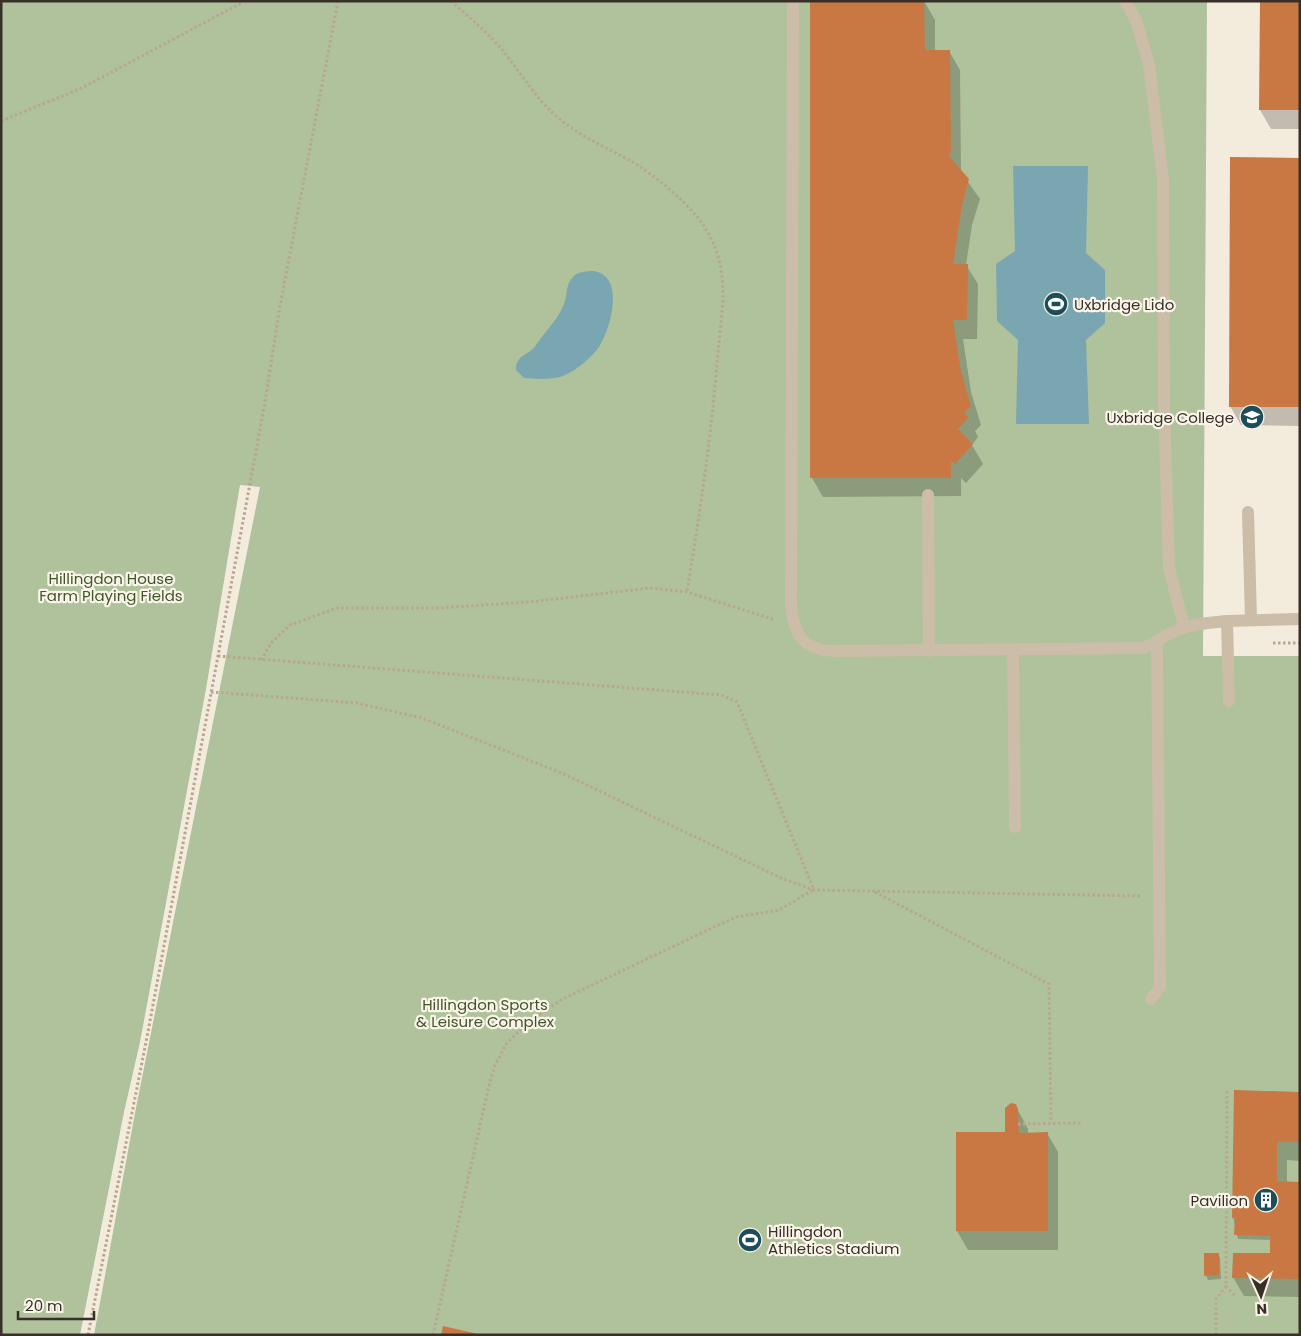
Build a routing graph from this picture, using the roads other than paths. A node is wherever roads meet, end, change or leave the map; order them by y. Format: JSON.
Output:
{"nodes":[{"id":1,"x":793,"y":1,"type":"edge"},
{"id":2,"x":1124,"y":1,"type":"edge"},
{"id":3,"x":928,"y":496,"type":"dead end"},
{"id":4,"x":1248,"y":512,"type":"dead end"},
{"id":5,"x":1250,"y":619,"type":"junction"},
{"id":6,"x":1300,"y":619,"type":"edge"},
{"id":7,"x":1227,"y":621,"type":"junction"},
{"id":8,"x":1184,"y":628,"type":"junction"},
{"id":9,"x":1158,"y":643,"type":"junction"},
{"id":10,"x":1013,"y":650,"type":"junction"},
{"id":11,"x":929,"y":651,"type":"junction"},
{"id":12,"x":1229,"y":701,"type":"dead end"},
{"id":13,"x":1015,"y":827,"type":"dead end"},
{"id":14,"x":1151,"y":999,"type":"dead end"}],
"edges":[{"from":1,"to":11,"type":"street"},
{"from":2,"to":8,"type":"street"},
{"from":3,"to":11,"type":"street"},
{"from":4,"to":5,"type":"street"},
{"from":5,"to":6,"type":"street"},
{"from":5,"to":7,"type":"street"},
{"from":7,"to":8,"type":"street"},
{"from":7,"to":12,"type":"street"},
{"from":8,"to":9,"type":"street"},
{"from":9,"to":10,"type":"street"},
{"from":9,"to":14,"type":"street"},
{"from":10,"to":11,"type":"street"},
{"from":10,"to":13,"type":"street"}]}
